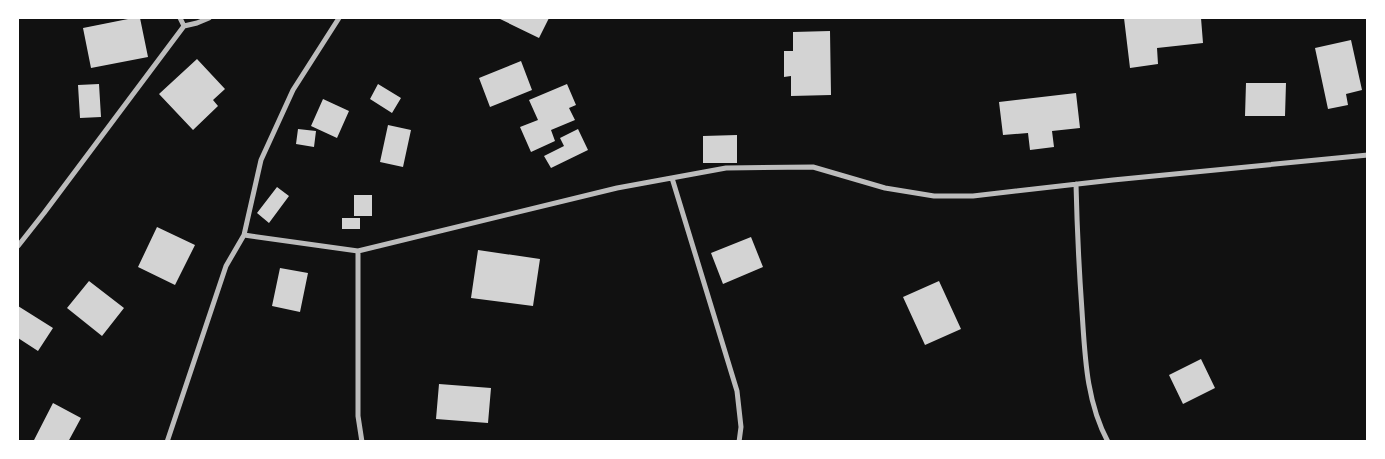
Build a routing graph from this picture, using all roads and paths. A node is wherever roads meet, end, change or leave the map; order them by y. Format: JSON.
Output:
{"nodes":[{"id":1,"x":180,"y":18,"type":"edge"},
{"id":2,"x":209,"y":18,"type":"edge"},
{"id":3,"x":339,"y":18,"type":"edge"},
{"id":4,"x":184,"y":26,"type":"junction"},
{"id":5,"x":1368,"y":155,"type":"edge"},
{"id":6,"x":672,"y":178,"type":"junction"},
{"id":7,"x":1076,"y":184,"type":"junction"},
{"id":8,"x":244,"y":235,"type":"junction"},
{"id":9,"x":18,"y":246,"type":"edge"},
{"id":10,"x":358,"y":251,"type":"junction"},
{"id":11,"x":167,"y":442,"type":"edge"},
{"id":12,"x":362,"y":442,"type":"edge"},
{"id":13,"x":739,"y":442,"type":"edge"},
{"id":14,"x":1108,"y":442,"type":"edge"}],
"edges":[{"from":1,"to":4,"type":"street"},
{"from":2,"to":4,"type":"street"},
{"from":3,"to":8,"type":"street"},
{"from":4,"to":9,"type":"street"},
{"from":5,"to":7,"type":"street"},
{"from":6,"to":7,"type":"street"},
{"from":6,"to":10,"type":"street"},
{"from":6,"to":13,"type":"street"},
{"from":7,"to":14,"type":"street"},
{"from":8,"to":10,"type":"street"},
{"from":8,"to":11,"type":"street"},
{"from":10,"to":12,"type":"street"}]}
